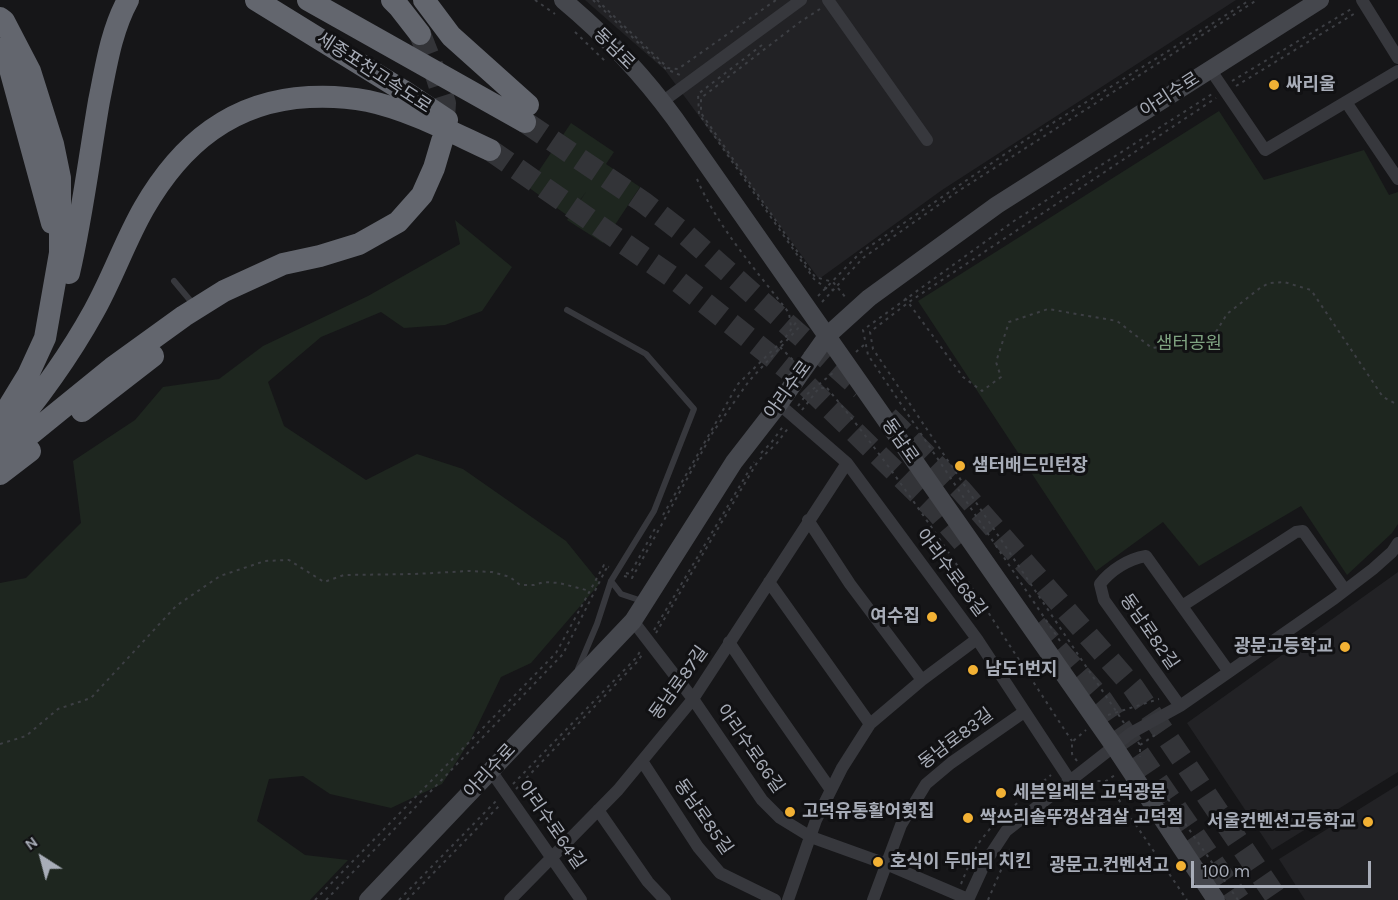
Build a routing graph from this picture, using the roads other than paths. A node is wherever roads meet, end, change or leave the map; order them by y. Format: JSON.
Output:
{"nodes":[{"id":1,"x":128,"y":0,"type":"edge"},
{"id":2,"x":256,"y":0,"type":"edge"},
{"id":3,"x":308,"y":0,"type":"edge"},
{"id":4,"x":392,"y":0,"type":"edge"},
{"id":5,"x":424,"y":0,"type":"edge"},
{"id":6,"x":563,"y":0,"type":"edge"},
{"id":7,"x":828,"y":0,"type":"edge"},
{"id":8,"x":1320,"y":0,"type":"edge"},
{"id":9,"x":1363,"y":3,"type":"edge"},
{"id":10,"x":804,"y":6,"type":"edge"},
{"id":11,"x":0,"y":18,"type":"edge"},
{"id":12,"x":420,"y":34,"type":"tunnel mouth"},
{"id":13,"x":0,"y":49,"type":"edge"},
{"id":14,"x":1398,"y":58,"type":"edge"},
{"id":15,"x":1210,"y":69,"type":"junction"},
{"id":16,"x":1398,"y":71,"type":"edge"},
{"id":17,"x":662,"y":102,"type":"junction"},
{"id":18,"x":1346,"y":102,"type":"junction"},
{"id":19,"x":927,"y":140,"type":"dead end"},
{"id":20,"x":442,"y":141,"type":"tunnel mouth"},
{"id":21,"x":1398,"y":179,"type":"edge"},
{"id":22,"x":60,"y":254,"type":"junction"},
{"id":23,"x":174,"y":281,"type":"dead end"},
{"id":24,"x":196,"y":308,"type":"junction"},
{"id":25,"x":567,"y":310,"type":"dead end"},
{"id":26,"x":827,"y":336,"type":"junction"},
{"id":27,"x":45,"y":338,"type":"junction"},
{"id":28,"x":785,"y":410,"type":"junction"},
{"id":29,"x":0,"y":421,"type":"edge"},
{"id":30,"x":0,"y":444,"type":"edge"},
{"id":31,"x":0,"y":456,"type":"edge"},
{"id":32,"x":847,"y":463,"type":"junction"},
{"id":33,"x":0,"y":474,"type":"edge"},
{"id":34,"x":808,"y":520,"type":"junction"},
{"id":35,"x":1398,"y":543,"type":"edge"},
{"id":36,"x":611,"y":581,"type":"junction"},
{"id":37,"x":769,"y":582,"type":"junction"},
{"id":38,"x":1345,"y":590,"type":"junction"},
{"id":39,"x":645,"y":602,"type":"junction"},
{"id":40,"x":1182,"y":606,"type":"junction"},
{"id":41,"x":633,"y":621,"type":"junction"},
{"id":42,"x":977,"y":639,"type":"junction"},
{"id":43,"x":729,"y":642,"type":"junction"},
{"id":44,"x":1229,"y":672,"type":"junction"},
{"id":45,"x":922,"y":681,"type":"junction"},
{"id":46,"x":572,"y":685,"type":"junction"},
{"id":47,"x":693,"y":699,"type":"junction"},
{"id":48,"x":1180,"y":706,"type":"junction"},
{"id":49,"x":1024,"y":711,"type":"junction"},
{"id":50,"x":870,"y":724,"type":"junction"},
{"id":51,"x":1114,"y":746,"type":"junction"},
{"id":52,"x":642,"y":761,"type":"junction"},
{"id":53,"x":491,"y":771,"type":"junction"},
{"id":54,"x":1071,"y":782,"type":"junction"},
{"id":55,"x":831,"y":790,"type":"junction"},
{"id":56,"x":598,"y":810,"type":"junction"},
{"id":57,"x":811,"y":837,"type":"junction"},
{"id":58,"x":552,"y":857,"type":"junction"},
{"id":59,"x":886,"y":864,"type":"junction"},
{"id":60,"x":368,"y":900,"type":"edge"},
{"id":61,"x":510,"y":900,"type":"edge"},
{"id":62,"x":581,"y":900,"type":"edge"},
{"id":63,"x":665,"y":900,"type":"edge"},
{"id":64,"x":776,"y":900,"type":"edge"},
{"id":65,"x":788,"y":900,"type":"edge"},
{"id":66,"x":873,"y":900,"type":"edge"},
{"id":67,"x":968,"y":900,"type":"edge"},
{"id":68,"x":1216,"y":900,"type":"edge"}],
"edges":[{"from":1,"to":27,"type":"highway"},
{"from":2,"to":30,"type":"highway","name":"세종포천고속도로"},
{"from":3,"to":5,"type":"highway","name":"세종포천고속도로"},
{"from":4,"to":12,"type":"highway"},
{"from":6,"to":17,"type":"main road","name":"동남로"},
{"from":7,"to":19,"type":"street"},
{"from":8,"to":15,"type":"main road","name":"아리수로"},
{"from":9,"to":14,"type":"street"},
{"from":10,"to":17,"type":"street"},
{"from":11,"to":22,"type":"highway"},
{"from":13,"to":22,"type":"highway"},
{"from":15,"to":18,"type":"street"},
{"from":15,"to":26,"type":"main road","name":"아리수로"},
{"from":16,"to":18,"type":"street"},
{"from":17,"to":26,"type":"main road","name":"동남로"},
{"from":18,"to":21,"type":"street"},
{"from":20,"to":24,"type":"highway"},
{"from":22,"to":27,"type":"highway"},
{"from":23,"to":24,"type":"lane"},
{"from":24,"to":31,"type":"highway"},
{"from":24,"to":33,"type":"highway"},
{"from":25,"to":36,"type":"lane"},
{"from":26,"to":28,"type":"main road","name":"아리수로"},
{"from":26,"to":51,"type":"main road","name":"동남로"},
{"from":27,"to":29,"type":"highway"},
{"from":28,"to":32,"type":"street","name":"아리수로68길"},
{"from":28,"to":39,"type":"main road","name":"아리수로"},
{"from":32,"to":34,"type":"street","name":"동남로87길"},
{"from":32,"to":42,"type":"street","name":"아리수로68길"},
{"from":34,"to":37,"type":"street","name":"동남로87길"},
{"from":34,"to":45,"type":"street"},
{"from":35,"to":38,"type":"street"},
{"from":36,"to":39,"type":"lane"},
{"from":36,"to":46,"type":"lane"},
{"from":37,"to":43,"type":"street","name":"동남로87길"},
{"from":37,"to":50,"type":"street"},
{"from":38,"to":40,"type":"street"},
{"from":38,"to":44,"type":"street"},
{"from":39,"to":41,"type":"main road","name":"아리수로"},
{"from":40,"to":44,"type":"street","name":"동남로82길"},
{"from":40,"to":48,"type":"street","name":"동남로82길"},
{"from":41,"to":46,"type":"main road","name":"아리수로"},
{"from":41,"to":47,"type":"street","name":"아리수로66길"},
{"from":42,"to":45,"type":"street"},
{"from":42,"to":49,"type":"street","name":"아리수로68길"},
{"from":43,"to":47,"type":"street","name":"동남로87길"},
{"from":43,"to":55,"type":"street"},
{"from":44,"to":48,"type":"street"},
{"from":45,"to":50,"type":"street"},
{"from":46,"to":53,"type":"main road","name":"아리수로"},
{"from":47,"to":52,"type":"street","name":"동남로87길"},
{"from":47,"to":57,"type":"street","name":"아리수로66길"},
{"from":48,"to":51,"type":"street"},
{"from":49,"to":54,"type":"street","name":"아리수로68길"},
{"from":49,"to":59,"type":"street","name":"동남로83길"},
{"from":50,"to":55,"type":"street"},
{"from":51,"to":54,"type":"street"},
{"from":51,"to":68,"type":"main road","name":"동남로"},
{"from":52,"to":56,"type":"street","name":"동남로87길"},
{"from":52,"to":64,"type":"street","name":"동남로85길"},
{"from":53,"to":58,"type":"street","name":"아리수로64길"},
{"from":53,"to":60,"type":"main road","name":"아리수로"},
{"from":54,"to":67,"type":"street"},
{"from":55,"to":57,"type":"street"},
{"from":56,"to":58,"type":"street","name":"동남로87길"},
{"from":56,"to":63,"type":"street"},
{"from":57,"to":59,"type":"street","name":"아리수로66길"},
{"from":57,"to":65,"type":"street"},
{"from":58,"to":61,"type":"street","name":"동남로87길"},
{"from":58,"to":62,"type":"street","name":"아리수로64길"},
{"from":59,"to":66,"type":"street","name":"동남로83길"},
{"from":59,"to":67,"type":"street","name":"아리수로66길"}]}
